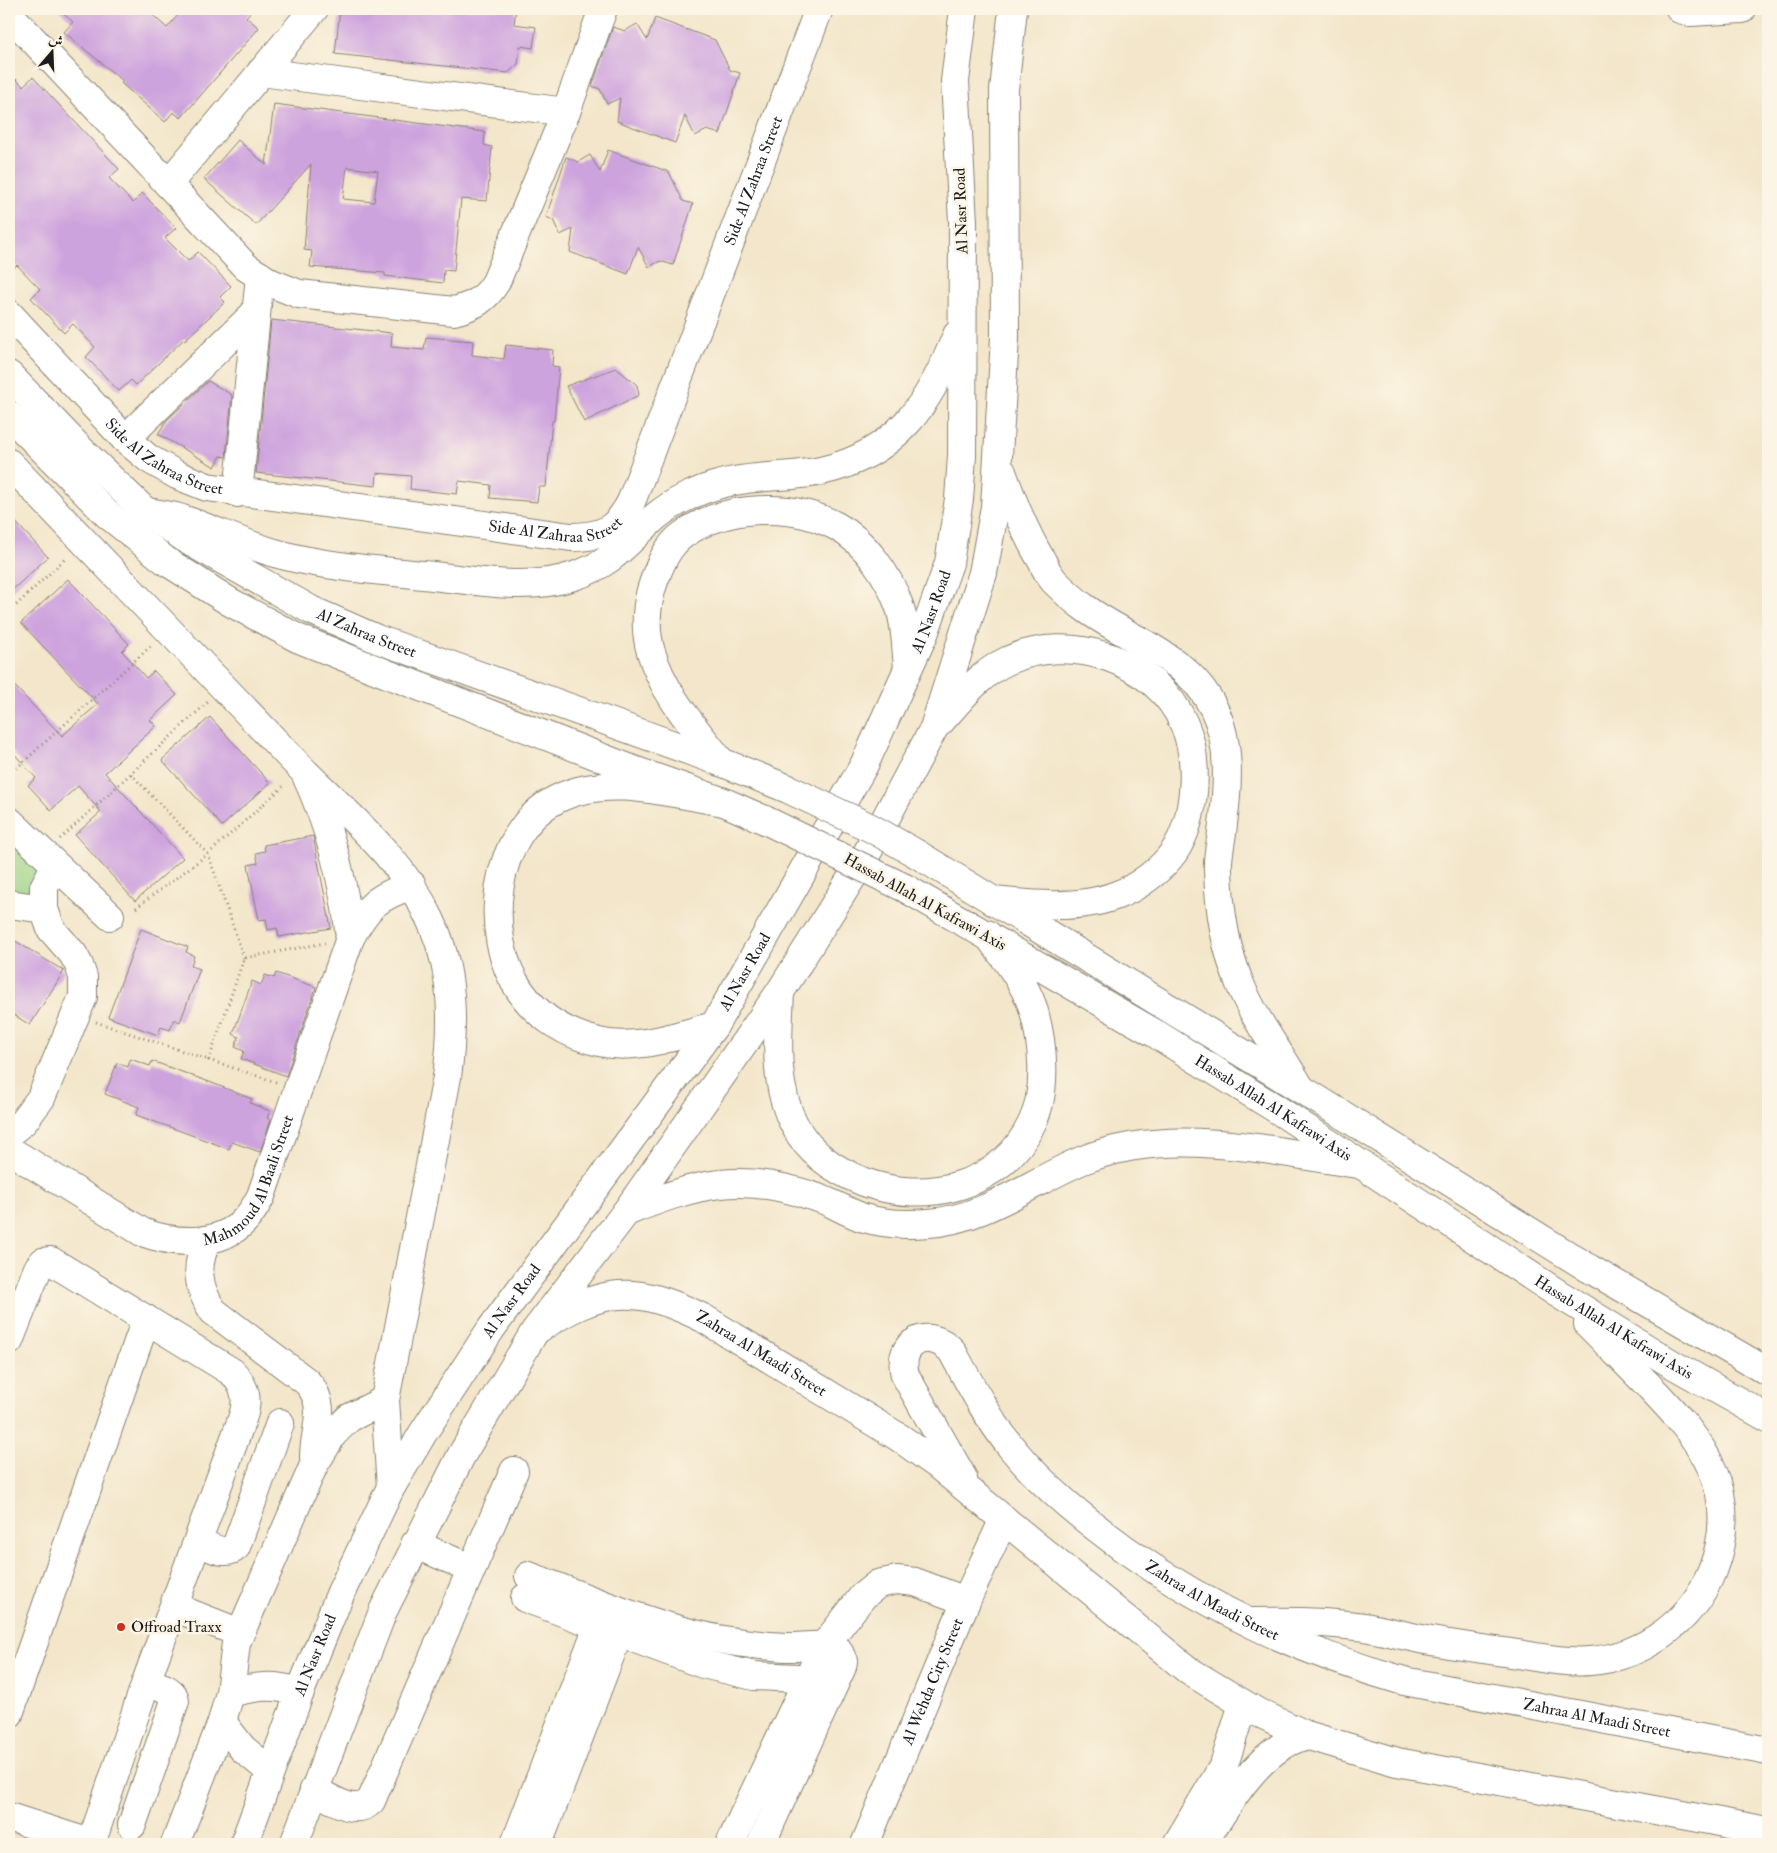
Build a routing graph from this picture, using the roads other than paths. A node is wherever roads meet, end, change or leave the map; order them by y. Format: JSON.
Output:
{"nodes":[{"id":1,"x":314,"y":9,"type":"edge"},
{"id":2,"x":603,"y":9,"type":"edge"},
{"id":3,"x":819,"y":9,"type":"edge"},
{"id":4,"x":964,"y":9,"type":"edge"},
{"id":5,"x":1013,"y":9,"type":"edge"},
{"id":6,"x":1680,"y":9,"type":"edge"},
{"id":7,"x":1742,"y":9,"type":"edge"},
{"id":8,"x":18,"y":22,"type":"edge"},
{"id":9,"x":261,"y":72,"type":"junction"},
{"id":10,"x":566,"y":112,"type":"junction"},
{"id":11,"x":168,"y":184,"type":"junction"},
{"id":12,"x":260,"y":276,"type":"junction"},
{"id":13,"x":256,"y":312,"type":"junction"},
{"id":14,"x":9,"y":314,"type":"edge"},
{"id":15,"x":962,"y":324,"type":"junction"},
{"id":16,"x":9,"y":375,"type":"edge"},
{"id":17,"x":9,"y":416,"type":"edge"},
{"id":18,"x":125,"y":439,"type":"junction"},
{"id":19,"x":9,"y":463,"type":"edge"},
{"id":20,"x":999,"y":463,"type":"junction"},
{"id":21,"x":238,"y":493,"type":"junction"},
{"id":22,"x":146,"y":512,"type":"junction"},
{"id":23,"x":908,"y":673,"type":"junction"},
{"id":24,"x":934,"y":728,"type":"junction"},
{"id":25,"x":721,"y":762,"type":"junction"},
{"id":26,"x":298,"y":775,"type":"junction"},
{"id":27,"x":786,"y":788,"type":"joint"},
{"id":28,"x":724,"y":802,"type":"junction"},
{"id":29,"x":765,"y":820,"type":"joint"},
{"id":30,"x":9,"y":821,"type":"edge"},
{"id":31,"x":49,"y":860,"type":"junction"},
{"id":32,"x":412,"y":885,"type":"junction"},
{"id":33,"x":993,"y":901,"type":"junction"},
{"id":34,"x":9,"y":904,"type":"edge"},
{"id":35,"x":44,"y":909,"type":"junction"},
{"id":36,"x":110,"y":916,"type":"dead end"},
{"id":37,"x":987,"y":934,"type":"junction"},
{"id":38,"x":350,"y":938,"type":"junction"},
{"id":39,"x":780,"y":992,"type":"junction"},
{"id":40,"x":714,"y":1026,"type":"junction"},
{"id":41,"x":1301,"y":1088,"type":"junction"},
{"id":42,"x":9,"y":1133,"type":"edge"},
{"id":43,"x":9,"y":1150,"type":"edge"},
{"id":44,"x":1359,"y":1164,"type":"junction"},
{"id":45,"x":626,"y":1212,"type":"junction"},
{"id":46,"x":207,"y":1240,"type":"junction"},
{"id":47,"x":1557,"y":1293,"type":"junction"},
{"id":48,"x":146,"y":1319,"type":"junction"},
{"id":49,"x":535,"y":1331,"type":"junction"},
{"id":50,"x":9,"y":1341,"type":"edge"},
{"id":51,"x":1768,"y":1372,"type":"edge"},
{"id":52,"x":385,"y":1400,"type":"junction"},
{"id":53,"x":1768,"y":1418,"type":"edge"},
{"id":54,"x":280,"y":1423,"type":"dead end"},
{"id":55,"x":314,"y":1465,"type":"junction"},
{"id":56,"x":514,"y":1471,"type":"dead end"},
{"id":57,"x":391,"y":1487,"type":"junction"},
{"id":58,"x":970,"y":1489,"type":"junction"},
{"id":59,"x":1004,"y":1519,"type":"junction"},
{"id":60,"x":198,"y":1542,"type":"junction"},
{"id":61,"x":415,"y":1544,"type":"junction"},
{"id":62,"x":472,"y":1569,"type":"junction"},
{"id":63,"x":527,"y":1587,"type":"dead end"},
{"id":64,"x":966,"y":1601,"type":"junction"},
{"id":65,"x":174,"y":1607,"type":"junction"},
{"id":66,"x":612,"y":1619,"type":"junction"},
{"id":67,"x":1243,"y":1622,"type":"junction"},
{"id":68,"x":240,"y":1633,"type":"junction"},
{"id":69,"x":824,"y":1647,"type":"junction"},
{"id":70,"x":838,"y":1676,"type":"junction"},
{"id":71,"x":810,"y":1678,"type":"junction"},
{"id":72,"x":146,"y":1682,"type":"junction"},
{"id":73,"x":300,"y":1692,"type":"junction"},
{"id":74,"x":230,"y":1693,"type":"junction"},
{"id":75,"x":1243,"y":1704,"type":"junction"},
{"id":76,"x":9,"y":1714,"type":"edge"},
{"id":77,"x":222,"y":1722,"type":"junction"},
{"id":78,"x":1306,"y":1734,"type":"junction"},
{"id":79,"x":1768,"y":1752,"type":"edge"},
{"id":80,"x":270,"y":1770,"type":"junction"},
{"id":81,"x":314,"y":1790,"type":"junction"},
{"id":82,"x":547,"y":1790,"type":"junction"},
{"id":83,"x":9,"y":1817,"type":"edge"},
{"id":84,"x":132,"y":1824,"type":"dead end"},
{"id":85,"x":1768,"y":1831,"type":"edge"},
{"id":86,"x":242,"y":1841,"type":"edge"},
{"id":87,"x":298,"y":1841,"type":"edge"},
{"id":88,"x":92,"y":1844,"type":"edge"},
{"id":89,"x":175,"y":1844,"type":"edge"},
{"id":90,"x":515,"y":1844,"type":"edge"},
{"id":91,"x":538,"y":1844,"type":"edge"},
{"id":92,"x":730,"y":1844,"type":"edge"},
{"id":93,"x":761,"y":1844,"type":"edge"},
{"id":94,"x":865,"y":1844,"type":"edge"},
{"id":95,"x":1177,"y":1844,"type":"edge"},
{"id":96,"x":1202,"y":1844,"type":"edge"}],
"edges":[{"from":1,"to":9,"type":"main road"},
{"from":2,"to":10,"type":"main road"},
{"from":3,"to":21,"type":"main road","name":"Side Al Zahraa Street"},
{"from":4,"to":15,"type":"main road","name":"Al Nasr Road"},
{"from":5,"to":20,"type":"main road"},
{"from":6,"to":7,"type":"main road"},
{"from":8,"to":11,"type":"main road"},
{"from":9,"to":10,"type":"main road"},
{"from":9,"to":11,"type":"main road"},
{"from":10,"to":12,"type":"main road"},
{"from":11,"to":12,"type":"main road"},
{"from":12,"to":13,"type":"main road"},
{"from":13,"to":18,"type":"main road"},
{"from":13,"to":21,"type":"main road"},
{"from":14,"to":18,"type":"main road","name":"Side Al Zahraa Street"},
{"from":15,"to":22,"type":"main road"},
{"from":15,"to":23,"type":"main road","name":"Al Nasr Road"},
{"from":16,"to":22,"type":"main road","name":"Al Zahraa Street"},
{"from":17,"to":28,"type":"main road","name":"Al Zahraa Street"},
{"from":18,"to":21,"type":"main road","name":"Side Al Zahraa Street"},
{"from":19,"to":26,"type":"main road"},
{"from":20,"to":24,"type":"main road"},
{"from":20,"to":41,"type":"main road"},
{"from":22,"to":25,"type":"main road","name":"Al Zahraa Street"},
{"from":23,"to":25,"type":"main road"},
{"from":23,"to":40,"type":"main road","name":"Al Nasr Road"},
{"from":24,"to":33,"type":"main road"},
{"from":24,"to":39,"type":"main road"},
{"from":25,"to":27,"type":"main road","name":"Al Zahraa Street"},
{"from":26,"to":32,"type":"main road"},
{"from":26,"to":38,"type":"main road","name":"Mahmoud Al Baali Street"},
{"from":27,"to":33,"type":"main road","name":"Hassab Allah Al Kafrawi Axis","bridge":true},
{"from":28,"to":29,"type":"main road","name":"Al Zahraa Street"},
{"from":28,"to":40,"type":"main road"},
{"from":29,"to":37,"type":"main road","name":"Hassab Allah Al Kafrawi Axis","bridge":true},
{"from":30,"to":31,"type":"main road"},
{"from":31,"to":35,"type":"main road"},
{"from":31,"to":36,"type":"main road"},
{"from":32,"to":38,"type":"main road","name":"Mahmoud Al Baali Street"},
{"from":32,"to":52,"type":"main road"},
{"from":33,"to":41,"type":"main road","name":"Hassab Allah Al Kafrawi Axis"},
{"from":34,"to":35,"type":"main road"},
{"from":35,"to":42,"type":"main road"},
{"from":37,"to":39,"type":"main road"},
{"from":37,"to":44,"type":"main road","name":"Hassab Allah Al Kafrawi Axis"},
{"from":38,"to":46,"type":"main road","name":"Mahmoud Al Baali Street"},
{"from":39,"to":45,"type":"main road"},
{"from":40,"to":57,"type":"main road","name":"Al Nasr Road"},
{"from":41,"to":51,"type":"main road","name":"Hassab Allah Al Kafrawi Axis"},
{"from":43,"to":46,"type":"main road","name":"Mahmoud Al Baali Street"},
{"from":44,"to":45,"type":"main road"},
{"from":44,"to":47,"type":"main road","name":"Hassab Allah Al Kafrawi Axis"},
{"from":45,"to":49,"type":"main road"},
{"from":46,"to":55,"type":"main road"},
{"from":47,"to":53,"type":"main road","name":"Hassab Allah Al Kafrawi Axis"},
{"from":47,"to":67,"type":"main road"},
{"from":48,"to":50,"type":"main road"},
{"from":48,"to":60,"type":"main road"},
{"from":48,"to":76,"type":"main road"},
{"from":49,"to":58,"type":"main road","name":"Zahraa Al Maadi Street"},
{"from":49,"to":61,"type":"main road"},
{"from":52,"to":55,"type":"main road"},
{"from":52,"to":57,"type":"main road"},
{"from":54,"to":60,"type":"main road"},
{"from":55,"to":68,"type":"main road"},
{"from":56,"to":62,"type":"main road"},
{"from":57,"to":73,"type":"main road","name":"Al Nasr Road"},
{"from":58,"to":59,"type":"main road","name":"Zahraa Al Maadi Street"},
{"from":58,"to":67,"type":"main road","name":"Zahraa Al Maadi Street"},
{"from":59,"to":64,"type":"main road","name":"Al Wehda City Street"},
{"from":59,"to":75,"type":"main road","name":"Zahraa Al Maadi Street"},
{"from":60,"to":65,"type":"main road"},
{"from":61,"to":62,"type":"main road"},
{"from":61,"to":81,"type":"main road"},
{"from":62,"to":81,"type":"main road"},
{"from":63,"to":66,"type":"main road"},
{"from":64,"to":69,"type":"main road"},
{"from":64,"to":94,"type":"main road","name":"Al Wehda City Street"},
{"from":65,"to":68,"type":"main road"},
{"from":65,"to":72,"type":"main road"},
{"from":66,"to":69,"type":"main road"},
{"from":66,"to":71,"type":"main road"},
{"from":66,"to":82,"type":"main road"},
{"from":67,"to":79,"type":"main road","name":"Zahraa Al Maadi Street"},
{"from":68,"to":74,"type":"main road"},
{"from":69,"to":70,"type":"main road"},
{"from":69,"to":71,"type":"main road"},
{"from":70,"to":71,"type":"main road"},
{"from":70,"to":93,"type":"main road"},
{"from":71,"to":92,"type":"main road"},
{"from":72,"to":84,"type":"main road"},
{"from":72,"to":88,"type":"main road"},
{"from":73,"to":74,"type":"main road"},
{"from":73,"to":80,"type":"main road","name":"Al Nasr Road"},
{"from":74,"to":77,"type":"main road"},
{"from":75,"to":78,"type":"main road","name":"Zahraa Al Maadi Street"},
{"from":75,"to":95,"type":"main road"},
{"from":77,"to":80,"type":"main road"},
{"from":77,"to":89,"type":"main road"},
{"from":78,"to":85,"type":"main road","name":"Zahraa Al Maadi Street"},
{"from":78,"to":96,"type":"main road"},
{"from":80,"to":86,"type":"main road","name":"Al Nasr Road"},
{"from":81,"to":87,"type":"main road"},
{"from":82,"to":90,"type":"main road"},
{"from":82,"to":91,"type":"main road"},
{"from":83,"to":88,"type":"main road"}]}
